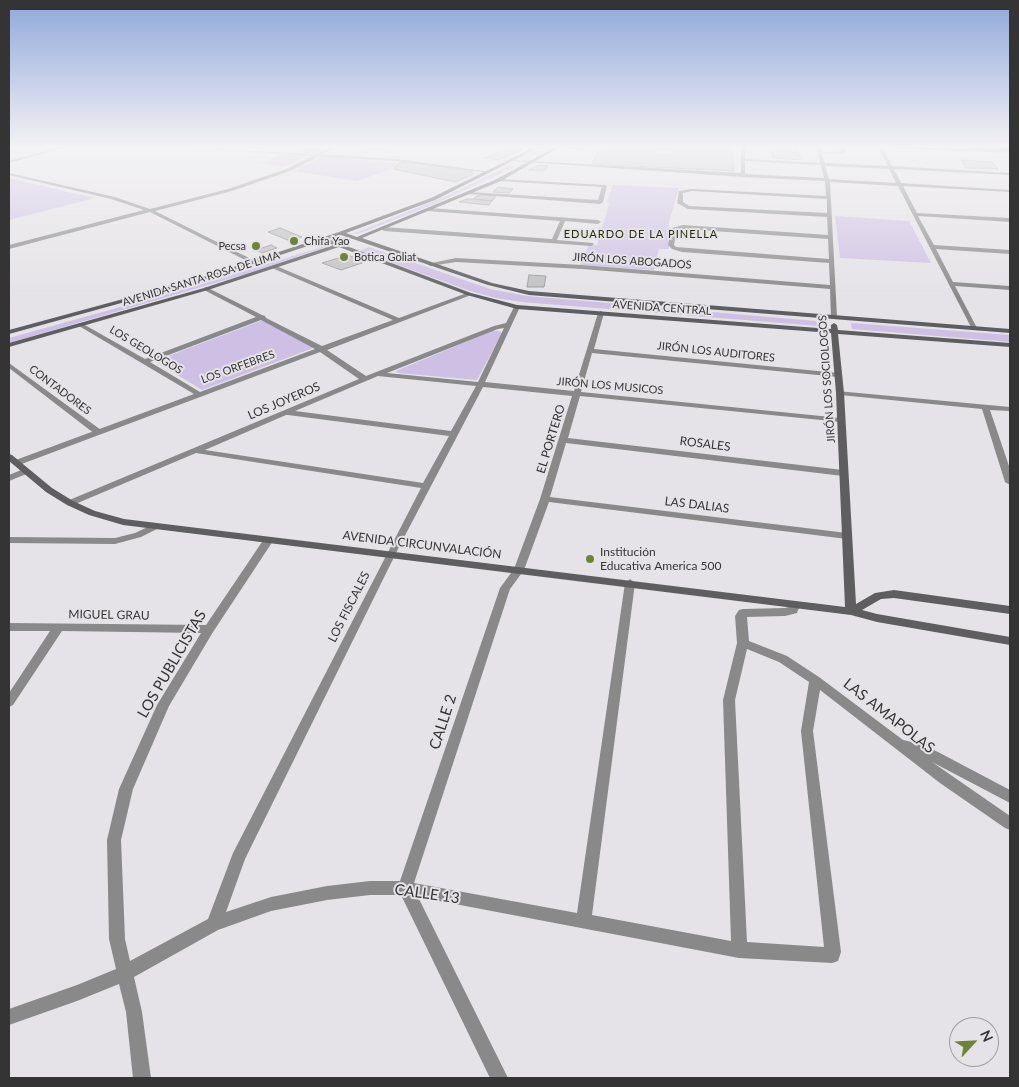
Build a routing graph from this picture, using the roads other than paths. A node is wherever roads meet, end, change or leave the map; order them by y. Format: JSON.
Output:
{"nodes":[{"id":1,"x":112,"y":198,"type":"edge"},
{"id":2,"x":201,"y":198,"type":"edge"},
{"id":3,"x":435,"y":198,"type":"edge"},
{"id":4,"x":458,"y":198,"type":"edge"},
{"id":5,"x":538,"y":198,"type":"edge"},
{"id":6,"x":601,"y":198,"type":"edge"},
{"id":7,"x":680,"y":198,"type":"edge"},
{"id":8,"x":823,"y":198,"type":"edge"},
{"id":9,"x":829,"y":198,"type":"joint"},
{"id":10,"x":907,"y":198,"type":"edge"},
{"id":11,"x":429,"y":210,"type":"junction"},
{"id":12,"x":151,"y":211,"type":"junction"},
{"id":13,"x":915,"y":214,"type":"junction"},
{"id":14,"x":828,"y":215,"type":"junction"},
{"id":15,"x":563,"y":220,"type":"junction"},
{"id":16,"x":1010,"y":220,"type":"edge"},
{"id":17,"x":598,"y":222,"type":"dead end"},
{"id":18,"x":384,"y":229,"type":"junction"},
{"id":19,"x":341,"y":233,"type":"junction"},
{"id":20,"x":830,"y":237,"type":"junction"},
{"id":21,"x":323,"y":239,"type":"junction"},
{"id":22,"x":358,"y":239,"type":"junction"},
{"id":23,"x":554,"y":242,"type":"junction"},
{"id":24,"x":591,"y":244,"type":"dead end"},
{"id":25,"x":340,"y":245,"type":"junction"},
{"id":26,"x":9,"y":247,"type":"edge"},
{"id":27,"x":933,"y":247,"type":"junction"},
{"id":28,"x":1010,"y":252,"type":"edge"},
{"id":29,"x":832,"y":261,"type":"junction"},
{"id":30,"x":255,"y":263,"type":"junction"},
{"id":31,"x":430,"y":264,"type":"junction"},
{"id":32,"x":274,"y":267,"type":"junction"},
{"id":33,"x":952,"y":284,"type":"junction"},
{"id":34,"x":833,"y":288,"type":"junction"},
{"id":35,"x":1010,"y":288,"type":"edge"},
{"id":36,"x":206,"y":289,"type":"junction"},
{"id":37,"x":469,"y":294,"type":"junction"},
{"id":38,"x":517,"y":307,"type":"junction"},
{"id":39,"x":601,"y":313,"type":"junction"},
{"id":40,"x":263,"y":317,"type":"junction"},
{"id":41,"x":834,"y":318,"type":"junction"},
{"id":42,"x":398,"y":320,"type":"junction"},
{"id":43,"x":81,"y":325,"type":"junction"},
{"id":44,"x":508,"y":325,"type":"junction"},
{"id":45,"x":974,"y":328,"type":"junction"},
{"id":46,"x":1010,"y":331,"type":"edge"},
{"id":47,"x":9,"y":332,"type":"edge"},
{"id":48,"x":834,"y":332,"type":"junction"},
{"id":49,"x":9,"y":345,"type":"edge"},
{"id":50,"x":1010,"y":345,"type":"edge"},
{"id":51,"x":321,"y":349,"type":"junction"},
{"id":52,"x":591,"y":351,"type":"junction"},
{"id":53,"x":144,"y":362,"type":"junction"},
{"id":54,"x":9,"y":365,"type":"edge"},
{"id":55,"x":376,"y":374,"type":"junction"},
{"id":56,"x":838,"y":375,"type":"junction"},
{"id":57,"x":365,"y":379,"type":"junction"},
{"id":58,"x":480,"y":385,"type":"junction"},
{"id":59,"x":840,"y":393,"type":"junction"},
{"id":60,"x":199,"y":394,"type":"junction"},
{"id":61,"x":577,"y":394,"type":"junction"},
{"id":62,"x":985,"y":406,"type":"junction"},
{"id":63,"x":1010,"y":409,"type":"edge"},
{"id":64,"x":287,"y":412,"type":"junction"},
{"id":65,"x":841,"y":420,"type":"junction"},
{"id":66,"x":98,"y":432,"type":"junction"},
{"id":67,"x":454,"y":434,"type":"junction"},
{"id":68,"x":564,"y":440,"type":"junction"},
{"id":69,"x":196,"y":451,"type":"junction"},
{"id":70,"x":12,"y":460,"type":"edge"},
{"id":71,"x":26,"y":472,"type":"junction"},
{"id":72,"x":844,"y":473,"type":"junction"},
{"id":73,"x":9,"y":478,"type":"edge"},
{"id":74,"x":1010,"y":482,"type":"edge"},
{"id":75,"x":426,"y":486,"type":"junction"},
{"id":76,"x":545,"y":499,"type":"junction"},
{"id":77,"x":70,"y":503,"type":"junction"},
{"id":78,"x":154,"y":527,"type":"junction"},
{"id":79,"x":846,"y":536,"type":"junction"},
{"id":80,"x":9,"y":540,"type":"edge"},
{"id":81,"x":268,"y":541,"type":"junction"},
{"id":82,"x":390,"y":555,"type":"junction"},
{"id":83,"x":519,"y":570,"type":"junction"},
{"id":84,"x":630,"y":583,"type":"junction"},
{"id":85,"x":796,"y":605,"type":"junction"},
{"id":86,"x":1010,"y":610,"type":"edge"},
{"id":87,"x":851,"y":611,"type":"junction"},
{"id":88,"x":9,"y":627,"type":"edge"},
{"id":89,"x":58,"y":628,"type":"junction"},
{"id":90,"x":209,"y":629,"type":"junction"},
{"id":91,"x":1010,"y":641,"type":"edge"},
{"id":92,"x":744,"y":643,"type":"junction"},
{"id":93,"x":815,"y":680,"type":"junction"},
{"id":94,"x":9,"y":702,"type":"edge"},
{"id":95,"x":900,"y":745,"type":"junction"},
{"id":96,"x":1010,"y":797,"type":"edge"},
{"id":97,"x":1010,"y":824,"type":"edge"},
{"id":98,"x":405,"y":888,"type":"junction"},
{"id":99,"x":584,"y":921,"type":"junction"},
{"id":100,"x":214,"y":924,"type":"junction"},
{"id":101,"x":739,"y":950,"type":"junction"},
{"id":102,"x":125,"y":973,"type":"junction"},
{"id":103,"x":9,"y":1017,"type":"edge"},
{"id":104,"x":142,"y":1078,"type":"edge"},
{"id":105,"x":499,"y":1078,"type":"edge"}],
"edges":[{"from":1,"to":12,"type":"street"},
{"from":2,"to":12,"type":"street"},
{"from":3,"to":19,"type":"main road","name":"AVENIDA SANTA ROSA DE LIMA"},
{"from":4,"to":11,"type":"main road","name":"AVENIDA SANTA ROSA DE LIMA"},
{"from":5,"to":6,"type":"street"},
{"from":7,"to":14,"type":"street"},
{"from":8,"to":9,"type":"street"},
{"from":9,"to":14,"type":"street","name":"JIRÓN LOS SOCIOLOGOS"},
{"from":10,"to":13,"type":"street"},
{"from":11,"to":15,"type":"street"},
{"from":11,"to":18,"type":"main road","name":"AVENIDA SANTA ROSA DE LIMA"},
{"from":12,"to":26,"type":"street"},
{"from":12,"to":30,"type":"street"},
{"from":13,"to":16,"type":"street"},
{"from":13,"to":27,"type":"street"},
{"from":14,"to":20,"type":"street","name":"JIRÓN LOS SOCIOLOGOS"},
{"from":15,"to":17,"type":"street"},
{"from":15,"to":23,"type":"street"},
{"from":18,"to":22,"type":"main road","name":"AVENIDA SANTA ROSA DE LIMA"},
{"from":18,"to":23,"type":"street"},
{"from":19,"to":21,"type":"main road","name":"AVENIDA SANTA ROSA DE LIMA"},
{"from":19,"to":22,"type":"main road","name":"AVENIDA CENTRAL"},
{"from":20,"to":29,"type":"street","name":"JIRÓN LOS SOCIOLOGOS"},
{"from":20,"to":29,"type":"street"},
{"from":21,"to":25,"type":"main road","name":"AVENIDA CENTRAL"},
{"from":21,"to":30,"type":"main road","name":"AVENIDA SANTA ROSA DE LIMA"},
{"from":22,"to":25,"type":"main road","name":"AVENIDA SANTA ROSA DE LIMA"},
{"from":22,"to":31,"type":"main road","name":"AVENIDA CENTRAL"},
{"from":23,"to":24,"type":"street"},
{"from":25,"to":32,"type":"main road","name":"AVENIDA SANTA ROSA DE LIMA"},
{"from":25,"to":37,"type":"main road","name":"AVENIDA CENTRAL"},
{"from":27,"to":28,"type":"street"},
{"from":27,"to":33,"type":"street"},
{"from":29,"to":34,"type":"street","name":"JIRÓN LOS SOCIOLOGOS"},
{"from":30,"to":47,"type":"main road","name":"AVENIDA SANTA ROSA DE LIMA"},
{"from":31,"to":34,"type":"street","name":"JIRÓN LOS ABOGADOS"},
{"from":31,"to":41,"type":"main road","name":"AVENIDA CENTRAL"},
{"from":32,"to":36,"type":"main road","name":"AVENIDA SANTA ROSA DE LIMA"},
{"from":32,"to":42,"type":"street"},
{"from":33,"to":35,"type":"street"},
{"from":33,"to":45,"type":"street"},
{"from":34,"to":41,"type":"street","name":"JIRÓN LOS SOCIOLOGOS"},
{"from":36,"to":40,"type":"street"},
{"from":36,"to":43,"type":"main road","name":"AVENIDA SANTA ROSA DE LIMA"},
{"from":37,"to":38,"type":"main road","name":"AVENIDA CENTRAL"},
{"from":37,"to":42,"type":"street","name":"LOS ORFEBRES"},
{"from":38,"to":39,"type":"main road","name":"AVENIDA CENTRAL"},
{"from":38,"to":44,"type":"street","name":"LOS FISCALES"},
{"from":39,"to":48,"type":"main road","name":"AVENIDA CENTRAL"},
{"from":39,"to":52,"type":"street","name":"EL PORTERO"},
{"from":40,"to":51,"type":"street"},
{"from":40,"to":53,"type":"street"},
{"from":41,"to":45,"type":"main road","name":"AVENIDA CENTRAL"},
{"from":41,"to":48,"type":"main road","name":"JIRÓN LOS SOCIOLOGOS"},
{"from":42,"to":51,"type":"street","name":"LOS ORFEBRES"},
{"from":43,"to":49,"type":"main road","name":"AVENIDA SANTA ROSA DE LIMA"},
{"from":43,"to":53,"type":"street","name":"LOS GEOLOGOS"},
{"from":44,"to":55,"type":"street","name":"LOS JOYEROS"},
{"from":44,"to":58,"type":"street","name":"LOS FISCALES"},
{"from":45,"to":46,"type":"main road","name":"AVENIDA CENTRAL"},
{"from":48,"to":50,"type":"main road","name":"AVENIDA CENTRAL"},
{"from":48,"to":56,"type":"main road","name":"JIRÓN LOS SOCIOLOGOS"},
{"from":51,"to":57,"type":"street"},
{"from":51,"to":60,"type":"street","name":"LOS ORFEBRES"},
{"from":52,"to":56,"type":"street","name":"JIRÓN LOS AUDITORES"},
{"from":52,"to":61,"type":"street","name":"EL PORTERO"},
{"from":53,"to":60,"type":"street","name":"LOS GEOLOGOS"},
{"from":54,"to":66,"type":"street","name":"CONTADORES"},
{"from":55,"to":57,"type":"street","name":"LOS JOYEROS"},
{"from":55,"to":58,"type":"street","name":"JIRÓN LOS MUSICOS"},
{"from":56,"to":59,"type":"main road","name":"JIRÓN LOS SOCIOLOGOS"},
{"from":57,"to":64,"type":"street","name":"LOS JOYEROS"},
{"from":58,"to":61,"type":"street","name":"JIRÓN LOS MUSICOS"},
{"from":58,"to":67,"type":"street","name":"LOS FISCALES"},
{"from":59,"to":62,"type":"street"},
{"from":59,"to":65,"type":"main road","name":"JIRÓN LOS SOCIOLOGOS"},
{"from":60,"to":66,"type":"street","name":"LOS ORFEBRES"},
{"from":61,"to":65,"type":"street","name":"JIRÓN LOS MUSICOS"},
{"from":61,"to":68,"type":"street","name":"EL PORTERO"},
{"from":62,"to":63,"type":"street"},
{"from":62,"to":74,"type":"street"},
{"from":64,"to":67,"type":"street"},
{"from":64,"to":69,"type":"street","name":"LOS JOYEROS"},
{"from":65,"to":72,"type":"main road","name":"JIRÓN LOS SOCIOLOGOS"},
{"from":66,"to":70,"type":"street","name":"LOS ORFEBRES"},
{"from":67,"to":75,"type":"street","name":"LOS FISCALES"},
{"from":68,"to":72,"type":"street","name":"ROSALES"},
{"from":68,"to":76,"type":"street","name":"EL PORTERO"},
{"from":69,"to":75,"type":"street"},
{"from":69,"to":77,"type":"street","name":"LOS JOYEROS"},
{"from":70,"to":71,"type":"main road","name":"AVENIDA CIRCUNVALACIÓN"},
{"from":71,"to":73,"type":"street"},
{"from":71,"to":77,"type":"main road","name":"AVENIDA CIRCUNVALACIÓN"},
{"from":72,"to":79,"type":"main road","name":"JIRÓN LOS SOCIOLOGOS"},
{"from":75,"to":82,"type":"street","name":"LOS FISCALES"},
{"from":76,"to":79,"type":"street","name":"LAS DALIAS"},
{"from":76,"to":83,"type":"street","name":"EL PORTERO"},
{"from":77,"to":78,"type":"main road","name":"AVENIDA CIRCUNVALACIÓN"},
{"from":78,"to":80,"type":"street"},
{"from":78,"to":81,"type":"main road","name":"AVENIDA CIRCUNVALACIÓN"},
{"from":79,"to":87,"type":"main road","name":"JIRÓN LOS SOCIOLOGOS"},
{"from":81,"to":82,"type":"main road","name":"AVENIDA CIRCUNVALACIÓN"},
{"from":81,"to":90,"type":"street","name":"LOS PUBLICISTAS"},
{"from":82,"to":83,"type":"main road","name":"AVENIDA CIRCUNVALACIÓN"},
{"from":82,"to":100,"type":"street","name":"LOS FISCALES"},
{"from":83,"to":84,"type":"main road","name":"AVENIDA CIRCUNVALACIÓN"},
{"from":83,"to":98,"type":"street","name":"CALLE 2"},
{"from":84,"to":85,"type":"main road","name":"AVENIDA CIRCUNVALACIÓN"},
{"from":84,"to":99,"type":"street"},
{"from":85,"to":87,"type":"main road","name":"AVENIDA CIRCUNVALACIÓN"},
{"from":85,"to":92,"type":"street"},
{"from":86,"to":87,"type":"main road"},
{"from":87,"to":91,"type":"main road","name":"AVENIDA CIRCUNVALACIÓN"},
{"from":88,"to":89,"type":"street","name":"MIGUEL GRAU"},
{"from":89,"to":90,"type":"street","name":"MIGUEL GRAU"},
{"from":89,"to":94,"type":"street"},
{"from":90,"to":102,"type":"street","name":"LOS PUBLICISTAS"},
{"from":92,"to":93,"type":"street","name":"LAS AMAPOLAS"},
{"from":92,"to":101,"type":"street"},
{"from":93,"to":95,"type":"street","name":"LAS AMAPOLAS"},
{"from":93,"to":101,"type":"street","name":"CALLE 13"},
{"from":95,"to":96,"type":"street"},
{"from":95,"to":97,"type":"street","name":"LAS AMAPOLAS"},
{"from":98,"to":99,"type":"street","name":"CALLE 13"},
{"from":98,"to":100,"type":"street","name":"CALLE 13"},
{"from":98,"to":105,"type":"street"},
{"from":99,"to":101,"type":"street","name":"CALLE 13"},
{"from":100,"to":102,"type":"street","name":"CALLE 13"},
{"from":102,"to":103,"type":"street","name":"CALLE 13"},
{"from":102,"to":104,"type":"street","name":"LOS PUBLICISTAS"}]}
